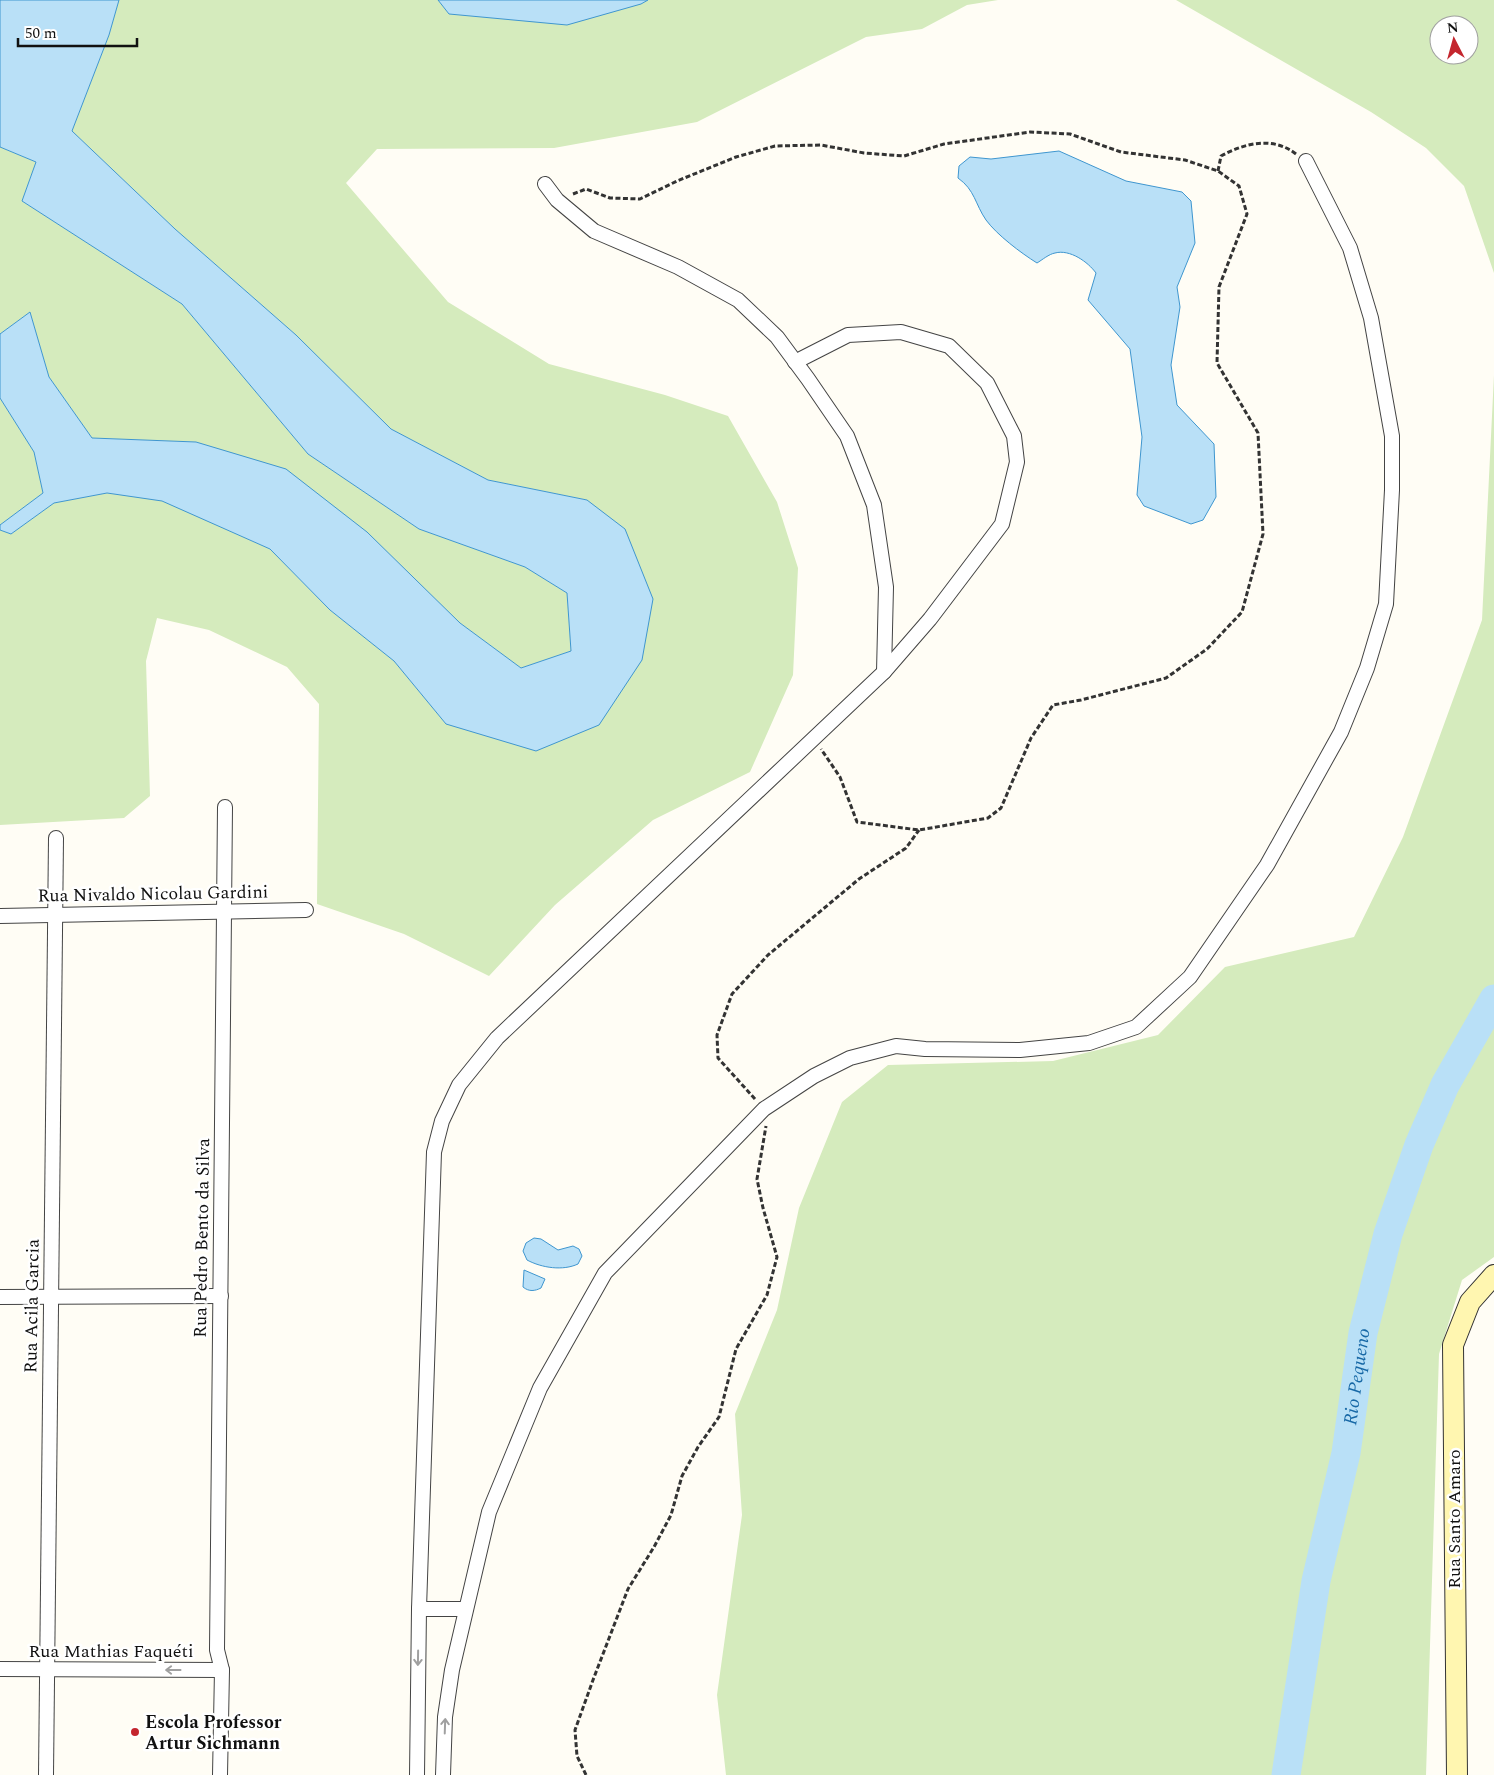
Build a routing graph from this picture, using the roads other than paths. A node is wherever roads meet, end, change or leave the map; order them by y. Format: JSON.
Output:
{"nodes":[{"id":1,"x":1306,"y":161,"type":"road end"},
{"id":2,"x":545,"y":184,"type":"dead end"},
{"id":3,"x":795,"y":362,"type":"junction"},
{"id":4,"x":884,"y":672,"type":"junction"},
{"id":5,"x":225,"y":807,"type":"dead end"},
{"id":6,"x":56,"y":838,"type":"dead end"},
{"id":7,"x":306,"y":910,"type":"dead end"},
{"id":8,"x":224,"y":912,"type":"junction"},
{"id":9,"x":56,"y":915,"type":"junction"},
{"id":10,"x":0,"y":916,"type":"edge"},
{"id":11,"x":1494,"y":1275,"type":"edge"},
{"id":12,"x":221,"y":1296,"type":"junction"},
{"id":13,"x":0,"y":1297,"type":"edge"},
{"id":14,"x":51,"y":1297,"type":"junction"},
{"id":15,"x":465,"y":1609,"type":"junction"},
{"id":16,"x":419,"y":1610,"type":"junction"},
{"id":17,"x":0,"y":1669,"type":"edge"},
{"id":18,"x":47,"y":1669,"type":"junction"},
{"id":19,"x":222,"y":1670,"type":"junction"},
{"id":20,"x":46,"y":1775,"type":"edge"},
{"id":21,"x":220,"y":1775,"type":"edge"},
{"id":22,"x":417,"y":1775,"type":"edge"},
{"id":23,"x":443,"y":1775,"type":"edge"},
{"id":24,"x":1457,"y":1775,"type":"edge"}],
"edges":[{"from":1,"to":15,"type":"street"},
{"from":2,"to":3,"type":"street"},
{"from":3,"to":4,"type":"street"},
{"from":3,"to":4,"type":"street"},
{"from":4,"to":16,"type":"street"},
{"from":5,"to":8,"type":"street","name":"Rua Pedro Bento da Silva"},
{"from":6,"to":9,"type":"street","name":"Rua Acila Garcia"},
{"from":7,"to":8,"type":"street","name":"Rua Nivaldo Nicolau Gardini"},
{"from":8,"to":9,"type":"street","name":"Rua Nivaldo Nicolau Gardini"},
{"from":8,"to":12,"type":"street","name":"Rua Pedro Bento da Silva"},
{"from":9,"to":10,"type":"street","name":"Rua Nivaldo Nicolau Gardini"},
{"from":9,"to":14,"type":"street","name":"Rua Acila Garcia"},
{"from":11,"to":24,"type":"main road","name":"Rua Santo Amaro"},
{"from":12,"to":14,"type":"street"},
{"from":12,"to":19,"type":"street","name":"Rua Pedro Bento da Silva"},
{"from":13,"to":14,"type":"street"},
{"from":14,"to":18,"type":"street","name":"Rua Acila Garcia"},
{"from":15,"to":16,"type":"street"},
{"from":23,"to":15,"type":"street","one_way":true},
{"from":16,"to":22,"type":"street","one_way":true},
{"from":17,"to":18,"type":"street","name":"Rua Mathias Faquéti"},
{"from":19,"to":18,"type":"street","name":"Rua Mathias Faquéti","one_way":true},
{"from":18,"to":20,"type":"street","name":"Rua Acila Garcia"},
{"from":19,"to":21,"type":"street","name":"Rua Pedro Bento da Silva"}]}
